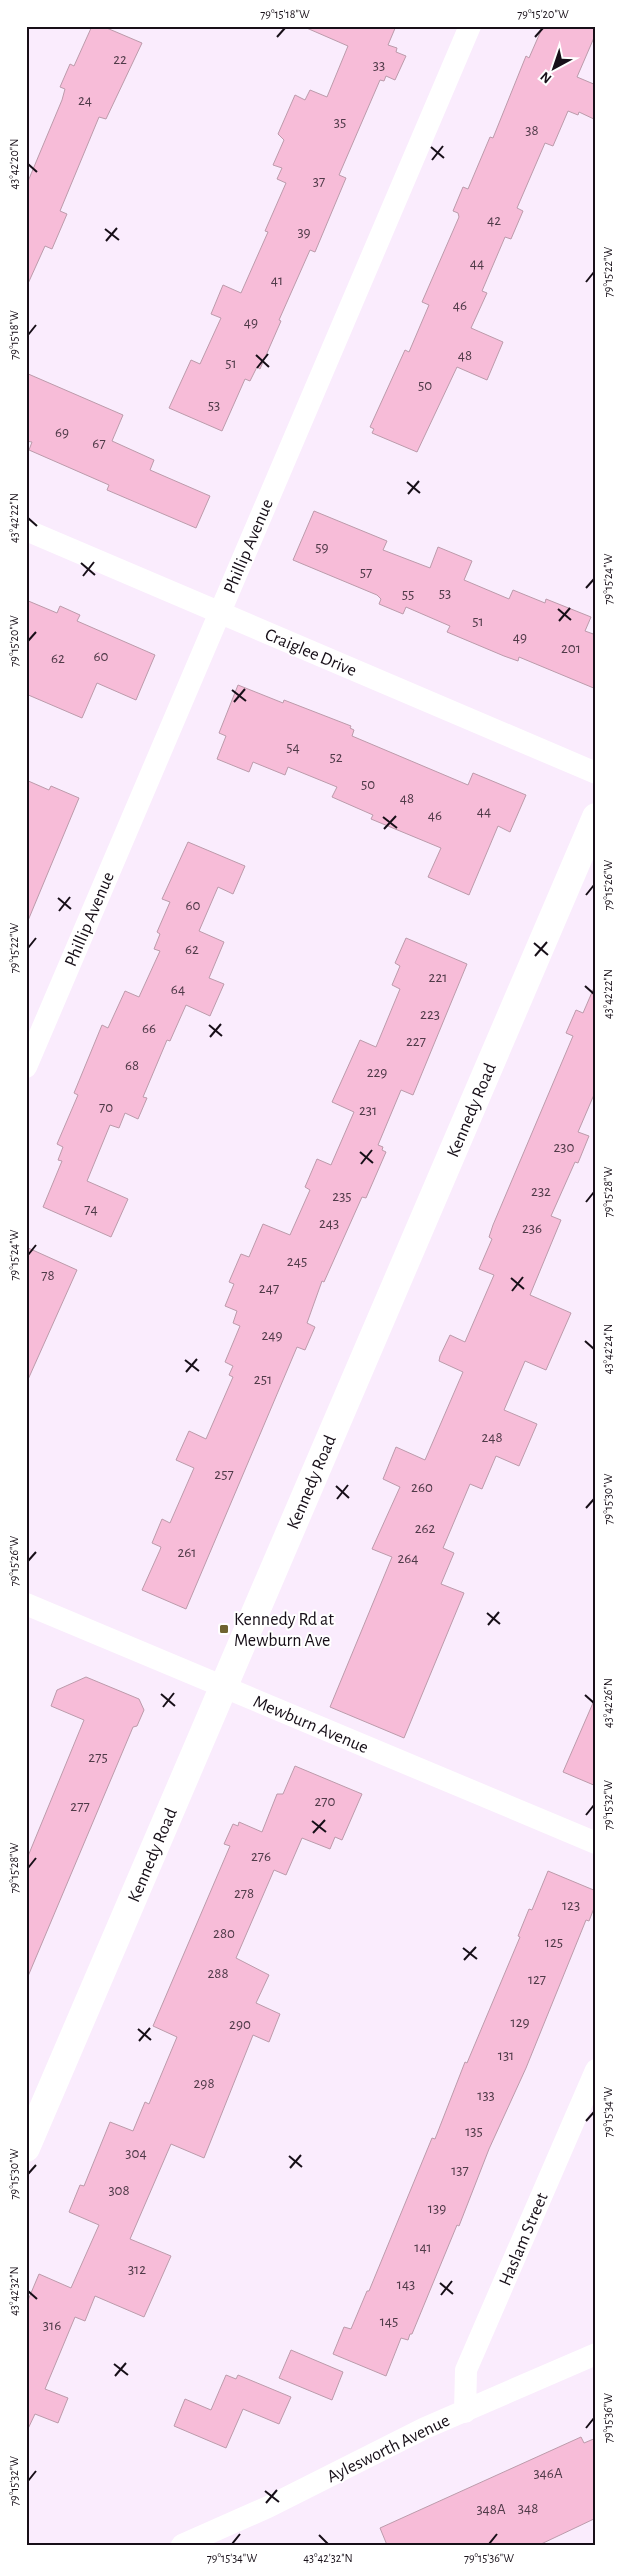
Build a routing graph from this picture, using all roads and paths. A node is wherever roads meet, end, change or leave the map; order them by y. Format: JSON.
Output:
{"nodes":[{"id":1,"x":470,"y":26,"type":"edge"},
{"id":2,"x":26,"y":530,"type":"edge"},
{"id":3,"x":219,"y":613,"type":"junction"},
{"id":4,"x":596,"y":773,"type":"edge"},
{"id":5,"x":596,"y":817,"type":"edge"},
{"id":6,"x":26,"y":1067,"type":"edge"},
{"id":7,"x":26,"y":1604,"type":"edge"},
{"id":8,"x":224,"y":1688,"type":"junction"},
{"id":9,"x":596,"y":1843,"type":"edge"},
{"id":10,"x":596,"y":2070,"type":"edge"},
{"id":11,"x":26,"y":2148,"type":"edge"},
{"id":12,"x":596,"y":2354,"type":"edge"},
{"id":13,"x":465,"y":2412,"type":"junction"},
{"id":14,"x":182,"y":2545,"type":"edge"}],
"edges":[{"from":1,"to":3,"type":"street","name":"Phillip Avenue"},
{"from":2,"to":3,"type":"street","name":"Craiglee Drive"},
{"from":3,"to":4,"type":"street","name":"Craiglee Drive"},
{"from":3,"to":6,"type":"street","name":"Phillip Avenue"},
{"from":5,"to":8,"type":"street","name":"Kennedy Road"},
{"from":7,"to":8,"type":"street","name":"Mewburn Avenue"},
{"from":8,"to":9,"type":"street","name":"Mewburn Avenue"},
{"from":8,"to":11,"type":"street","name":"Kennedy Road"},
{"from":10,"to":13,"type":"street","name":"Haslam Street"},
{"from":12,"to":13,"type":"street","name":"Aylesworth Avenue"},
{"from":13,"to":14,"type":"street","name":"Aylesworth Avenue"}]}
